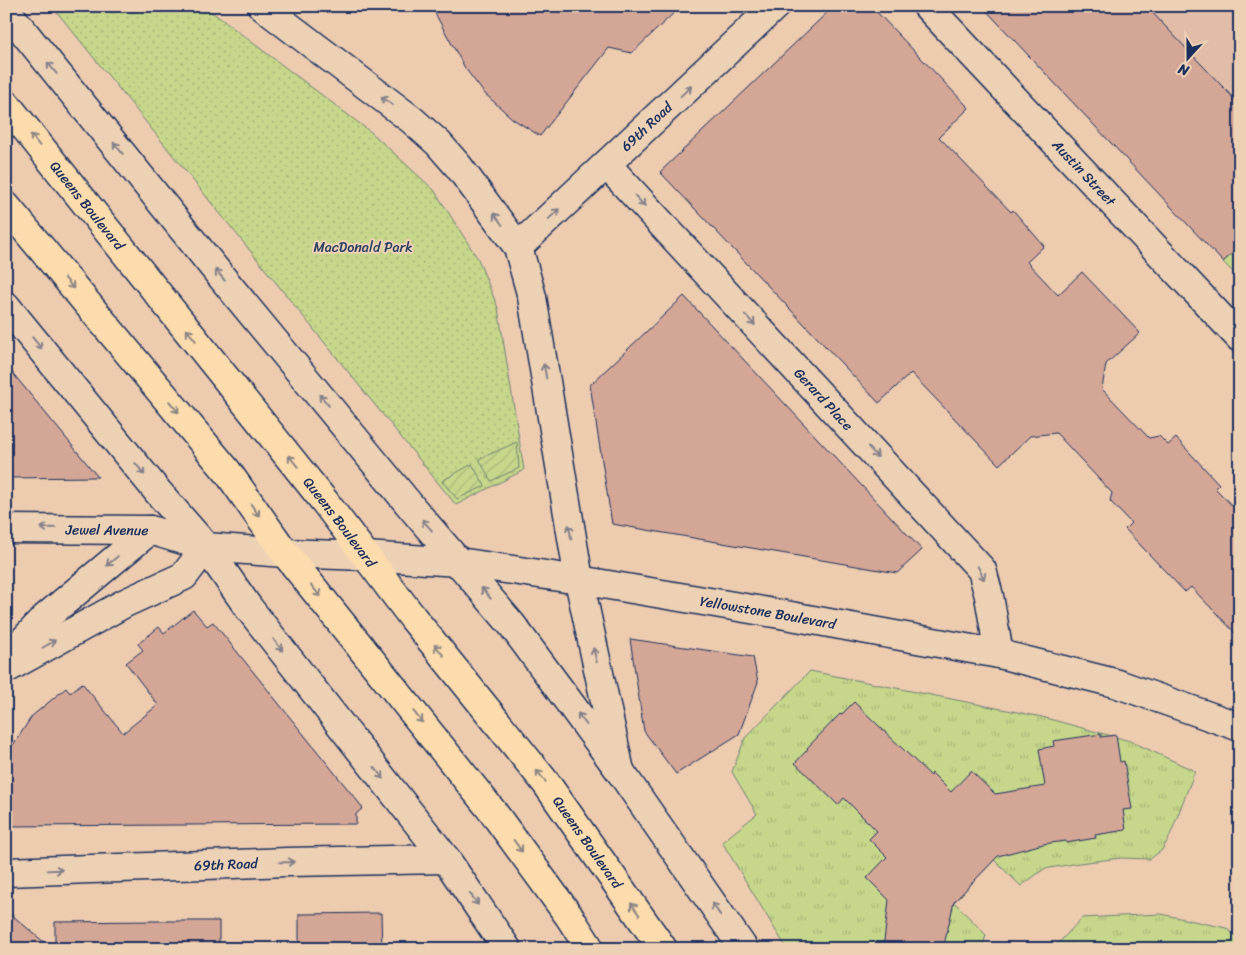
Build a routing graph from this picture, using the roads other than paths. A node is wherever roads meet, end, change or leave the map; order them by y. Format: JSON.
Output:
{"nodes":[{"id":1,"x":262,"y":6,"type":"edge"},
{"id":2,"x":775,"y":6,"type":"edge"},
{"id":3,"x":927,"y":6,"type":"edge"},
{"id":4,"x":6,"y":10,"type":"edge"},
{"id":5,"x":6,"y":104,"type":"edge"},
{"id":6,"x":607,"y":165,"type":"junction"},
{"id":7,"x":6,"y":206,"type":"edge"},
{"id":8,"x":518,"y":247,"type":"junction"},
{"id":9,"x":6,"y":306,"type":"edge"},
{"id":10,"x":1240,"y":338,"type":"edge"},
{"id":11,"x":6,"y":529,"type":"edge"},
{"id":12,"x":150,"y":530,"type":"junction"},
{"id":13,"x":206,"y":547,"type":"junction"},
{"id":14,"x":285,"y":553,"type":"junction"},
{"id":15,"x":365,"y":556,"type":"junction"},
{"id":16,"x":460,"y":562,"type":"junction"},
{"id":17,"x":579,"y":580,"type":"junction"},
{"id":18,"x":999,"y":654,"type":"junction"},
{"id":19,"x":6,"y":659,"type":"edge"},
{"id":20,"x":6,"y":669,"type":"edge"},
{"id":21,"x":1240,"y":727,"type":"edge"},
{"id":22,"x":620,"y":771,"type":"junction"},
{"id":23,"x":446,"y":859,"type":"junction"},
{"id":24,"x":6,"y":872,"type":"edge"},
{"id":25,"x":507,"y":949,"type":"edge"},
{"id":26,"x":590,"y":949,"type":"edge"},
{"id":27,"x":664,"y":949,"type":"edge"},
{"id":28,"x":744,"y":949,"type":"edge"}],
"edges":[{"from":8,"to":1,"type":"street","one_way":true},
{"from":6,"to":2,"type":"street","name":"69th Road","one_way":true},
{"from":3,"to":10,"type":"street","name":"Austin Street"},
{"from":16,"to":4,"type":"street","one_way":true},
{"from":15,"to":5,"type":"main road","name":"Queens Boulevard","one_way":true},
{"from":8,"to":6,"type":"street","name":"69th Road","one_way":true},
{"from":6,"to":18,"type":"street","name":"Gerard Place","one_way":true},
{"from":7,"to":14,"type":"main road","one_way":true},
{"from":17,"to":8,"type":"street","one_way":true},
{"from":9,"to":13,"type":"street","one_way":true},
{"from":12,"to":11,"type":"street","name":"Jewel Avenue","one_way":true},
{"from":12,"to":13,"type":"street","name":"Jewel Avenue"},
{"from":12,"to":19,"type":"street","one_way":true},
{"from":13,"to":14,"type":"street","name":"Jewel Avenue"},
{"from":20,"to":13,"type":"street","one_way":true},
{"from":13,"to":23,"type":"street","one_way":true},
{"from":14,"to":15,"type":"street","name":"Yellowstone Boulevard"},
{"from":14,"to":26,"type":"main road","one_way":true},
{"from":15,"to":16,"type":"street","name":"Yellowstone Boulevard"},
{"from":27,"to":15,"type":"main road","name":"Queens Boulevard","one_way":true},
{"from":16,"to":17,"type":"street","name":"Yellowstone Boulevard"},
{"from":22,"to":16,"type":"street","one_way":true},
{"from":17,"to":18,"type":"street","name":"Yellowstone Boulevard"},
{"from":22,"to":17,"type":"street","one_way":true},
{"from":18,"to":21,"type":"street","name":"Yellowstone Boulevard"},
{"from":28,"to":22,"type":"street","one_way":true},
{"from":24,"to":23,"type":"street","name":"69th Road","one_way":true},
{"from":23,"to":25,"type":"street","one_way":true}]}
